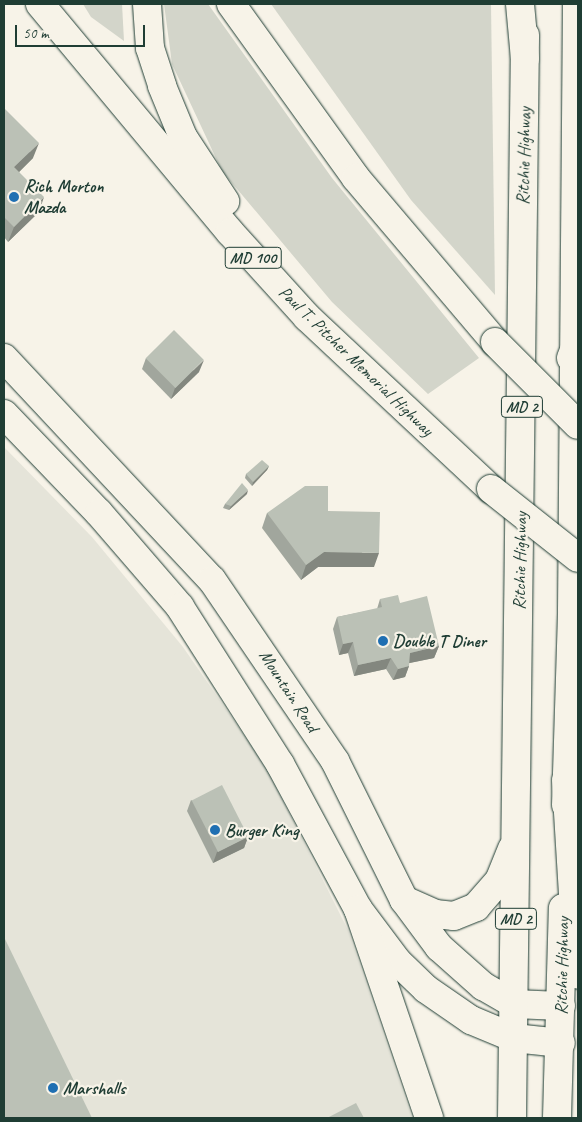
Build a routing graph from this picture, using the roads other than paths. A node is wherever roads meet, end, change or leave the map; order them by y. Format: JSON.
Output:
{"nodes":[{"id":1,"x":40,"y":4,"type":"edge"},
{"id":2,"x":146,"y":4,"type":"edge"},
{"id":3,"x":231,"y":4,"type":"edge"},
{"id":4,"x":249,"y":4,"type":"edge"},
{"id":5,"x":520,"y":4,"type":"edge"},
{"id":6,"x":526,"y":4,"type":"edge"},
{"id":7,"x":577,"y":4,"type":"edge"},
{"id":8,"x":525,"y":59,"type":"junction"},
{"id":9,"x":356,"y":178,"type":"junction"},
{"id":10,"x":495,"y":342,"type":"junction"},
{"id":11,"x":575,"y":349,"type":"edge"},
{"id":12,"x":4,"y":358,"type":"edge"},
{"id":13,"x":578,"y":408,"type":"edge"},
{"id":14,"x":4,"y":414,"type":"edge"},
{"id":15,"x":578,"y":425,"type":"edge"},
{"id":16,"x":492,"y":488,"type":"junction"},
{"id":17,"x":578,"y":558,"type":"edge"},
{"id":18,"x":566,"y":780,"type":"junction"},
{"id":19,"x":518,"y":833,"type":"junction"},
{"id":20,"x":404,"y":900,"type":"junction"},
{"id":21,"x":358,"y":909,"type":"junction"},
{"id":22,"x":578,"y":975,"type":"edge"},
{"id":23,"x":514,"y":1004,"type":"junction"},
{"id":24,"x":561,"y":1006,"type":"junction"},
{"id":25,"x":514,"y":1038,"type":"junction"},
{"id":26,"x":560,"y":1043,"type":"junction"},
{"id":27,"x":430,"y":1118,"type":"edge"},
{"id":28,"x":512,"y":1118,"type":"edge"},
{"id":29,"x":556,"y":1118,"type":"edge"}],
"edges":[{"from":1,"to":16,"type":"main road","name":"Paul T. Pitcher Memorial Highway","number":"MD 100"},
{"from":2,"to":16,"type":"main road"},
{"from":3,"to":9,"type":"main road"},
{"from":4,"to":9,"type":"main road"},
{"from":5,"to":8,"type":"main road"},
{"from":6,"to":8,"type":"main road","name":"Ritchie Highway","number":"MD 2"},
{"from":7,"to":11,"type":"main road","name":"Ritchie Highway","number":"MD 2"},
{"from":8,"to":19,"type":"main road","name":"Ritchie Highway","number":"MD 2"},
{"from":9,"to":10,"type":"main road"},
{"from":10,"to":13,"type":"main road","bridge":true},
{"from":10,"to":15,"type":"main road","bridge":true},
{"from":11,"to":18,"type":"main road","name":"Ritchie Highway","number":"MD 2"},
{"from":12,"to":20,"type":"main road","name":"Mountain Road"},
{"from":14,"to":21,"type":"main road"},
{"from":16,"to":17,"type":"main road","name":"Paul T. Pitcher Memorial Highway","number":"MD 100","bridge":true},
{"from":18,"to":22,"type":"main road"},
{"from":18,"to":24,"type":"main road","name":"Ritchie Highway","number":"MD 2"},
{"from":19,"to":20,"type":"main road"},
{"from":19,"to":23,"type":"main road","name":"Ritchie Highway","number":"MD 2"},
{"from":20,"to":23,"type":"main road","name":"Mountain Road"},
{"from":21,"to":25,"type":"main road"},
{"from":21,"to":27,"type":"main road"},
{"from":23,"to":24,"type":"main road"},
{"from":23,"to":25,"type":"main road","name":"Ritchie Highway","number":"MD 2"},
{"from":24,"to":26,"type":"main road","name":"Ritchie Highway","number":"MD 2"},
{"from":25,"to":26,"type":"main road"},
{"from":25,"to":28,"type":"main road","name":"Ritchie Highway","number":"MD 2"},
{"from":26,"to":29,"type":"main road","name":"Ritchie Highway","number":"MD 2"}]}
